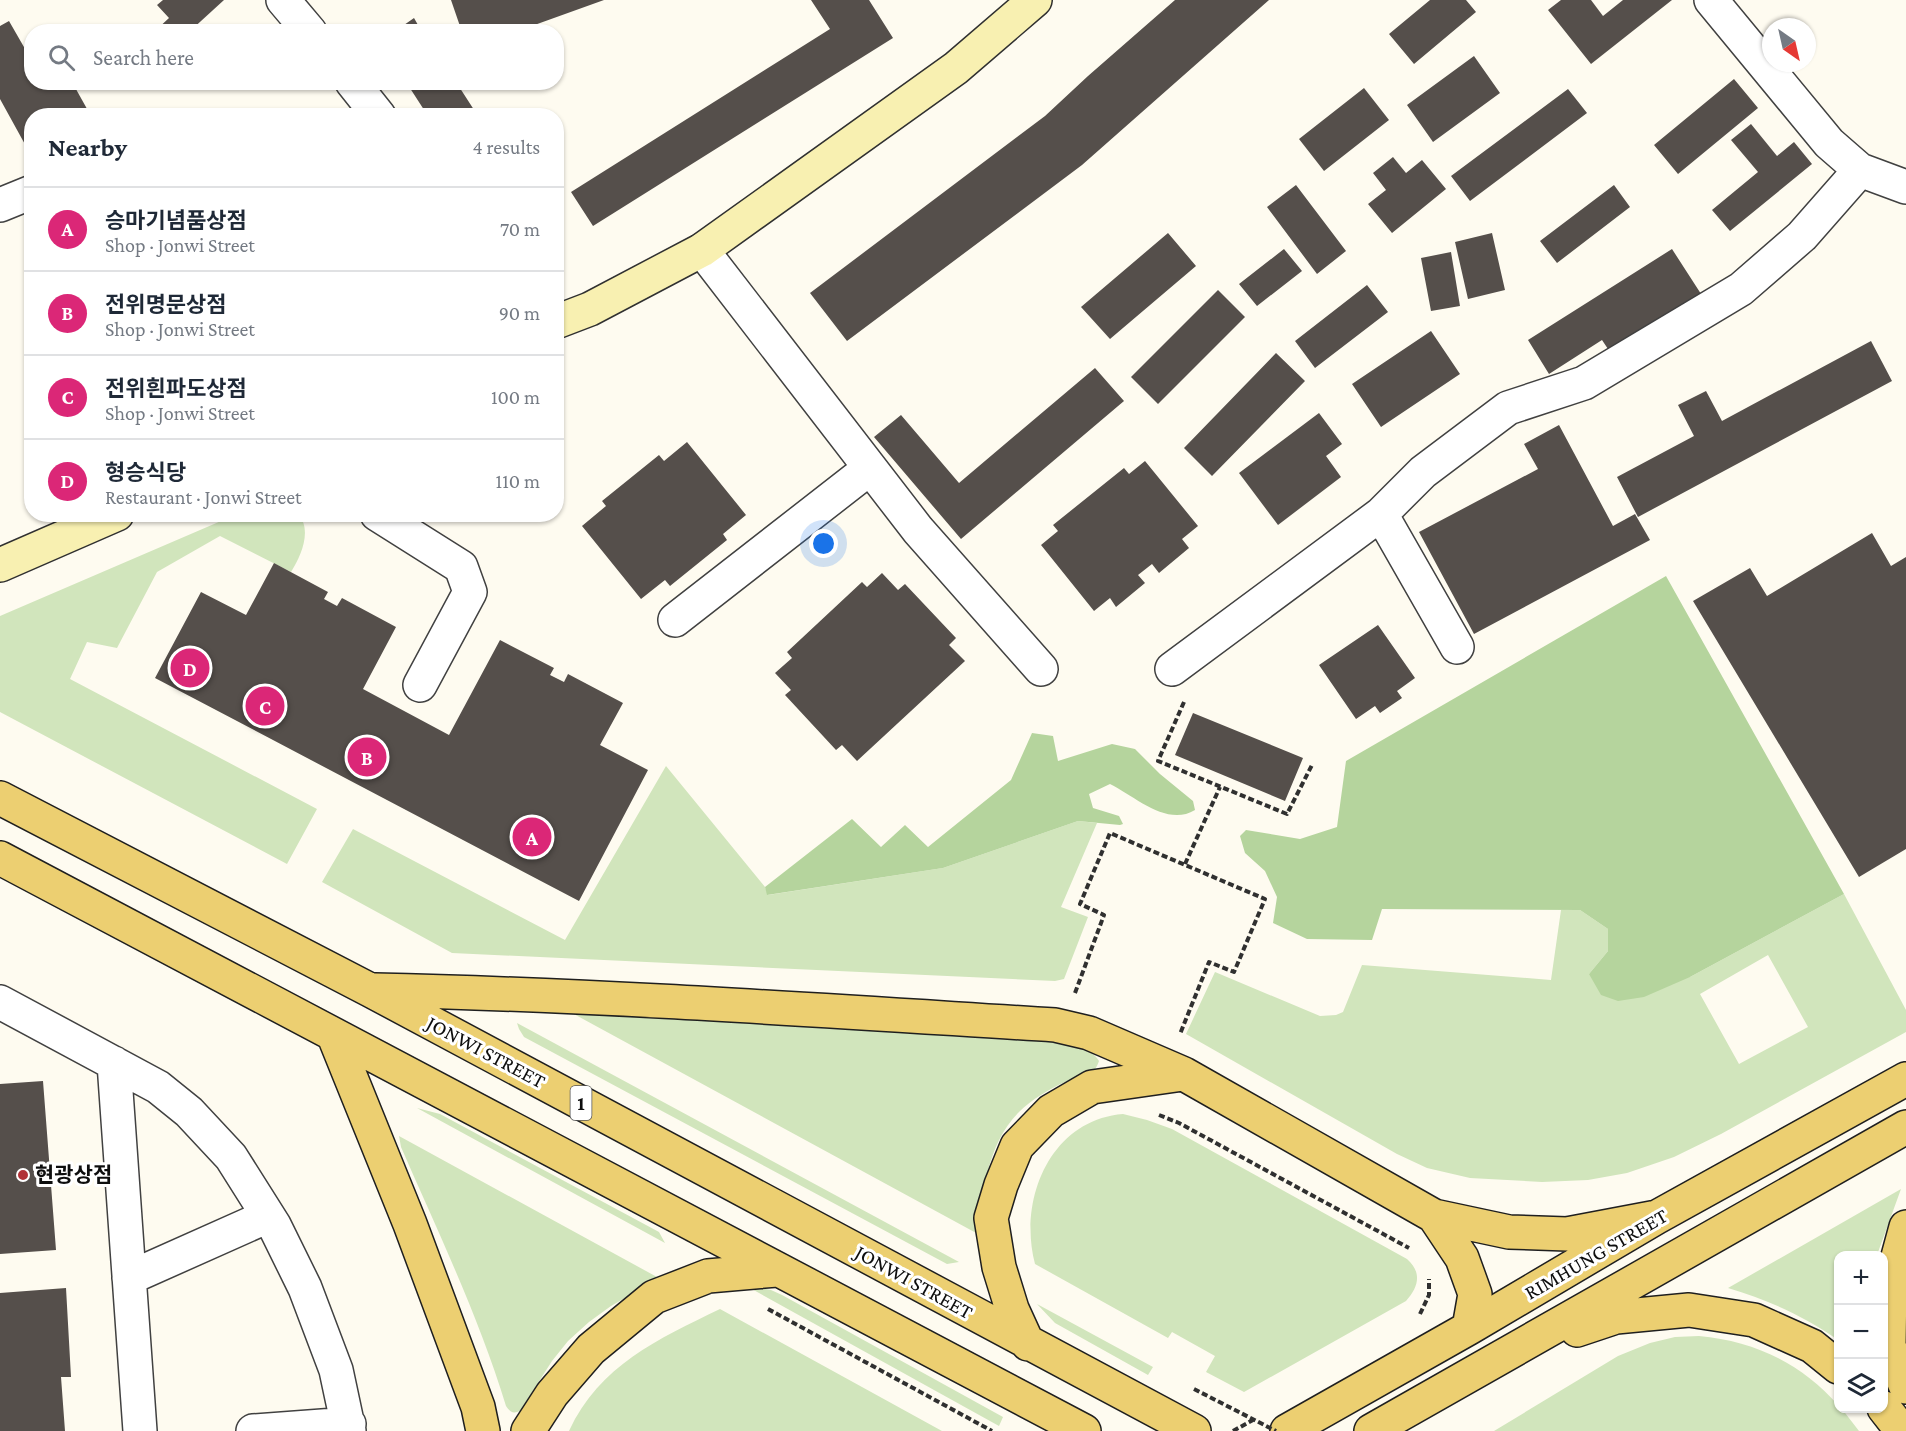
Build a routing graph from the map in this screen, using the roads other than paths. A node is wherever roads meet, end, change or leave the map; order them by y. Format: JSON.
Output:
{"nodes":[{"id":1,"x":284,"y":0,"type":"edge"},
{"id":2,"x":1035,"y":0,"type":"edge"},
{"id":3,"x":1711,"y":0,"type":"edge"},
{"id":4,"x":304,"y":24,"type":"edge"},
{"id":5,"x":359,"y":90,"type":"edge"},
{"id":6,"x":373,"y":108,"type":"edge"},
{"id":7,"x":1860,"y":170,"type":"junction"},
{"id":8,"x":1906,"y":187,"type":"edge"},
{"id":9,"x":24,"y":195,"type":"edge"},
{"id":10,"x":0,"y":205,"type":"edge"},
{"id":11,"x":702,"y":250,"type":"junction"},
{"id":12,"x":564,"y":319,"type":"edge"},
{"id":13,"x":870,"y":468,"type":"junction"},
{"id":14,"x":1380,"y":514,"type":"junction"},
{"id":15,"x":99,"y":522,"type":"edge"},
{"id":16,"x":390,"y":522,"type":"edge"},
{"id":17,"x":0,"y":565,"type":"edge"},
{"id":18,"x":675,"y":620,"type":"dead end"},
{"id":19,"x":1457,"y":647,"type":"dead end"},
{"id":20,"x":1041,"y":669,"type":"dead end"},
{"id":21,"x":1172,"y":669,"type":"dead end"},
{"id":22,"x":420,"y":685,"type":"dead end"},
{"id":23,"x":0,"y":798,"type":"edge"},
{"id":24,"x":0,"y":858,"type":"edge"},
{"id":25,"x":370,"y":990,"type":"junction"},
{"id":26,"x":0,"y":1002,"type":"edge"},
{"id":27,"x":334,"y":1036,"type":"junction"},
{"id":28,"x":1180,"y":1059,"type":"junction"},
{"id":29,"x":114,"y":1063,"type":"junction"},
{"id":30,"x":1906,"y":1079,"type":"edge"},
{"id":31,"x":1906,"y":1127,"type":"edge"},
{"id":32,"x":268,"y":1216,"type":"junction"},
{"id":33,"x":1434,"y":1216,"type":"junction"},
{"id":34,"x":1657,"y":1217,"type":"junction"},
{"id":35,"x":1906,"y":1227,"type":"edge"},
{"id":36,"x":777,"y":1270,"type":"junction"},
{"id":37,"x":129,"y":1278,"type":"junction"},
{"id":38,"x":1469,"y":1328,"type":"junction"},
{"id":39,"x":1028,"y":1344,"type":"junction"},
{"id":40,"x":1518,"y":1348,"type":"junction"},
{"id":41,"x":1834,"y":1363,"type":"edge"},
{"id":42,"x":1906,"y":1387,"type":"edge"},
{"id":43,"x":1888,"y":1413,"type":"edge"},
{"id":44,"x":1275,"y":1423,"type":"edge"},
{"id":45,"x":349,"y":1428,"type":"edge"},
{"id":46,"x":140,"y":1431,"type":"edge"},
{"id":47,"x":253,"y":1431,"type":"edge"},
{"id":48,"x":483,"y":1431,"type":"edge"},
{"id":49,"x":528,"y":1431,"type":"edge"},
{"id":50,"x":1084,"y":1431,"type":"edge"},
{"id":51,"x":1194,"y":1431,"type":"edge"},
{"id":52,"x":1371,"y":1431,"type":"edge"},
{"id":53,"x":1902,"y":1431,"type":"edge"}],
"edges":[{"from":1,"to":4,"type":"street"},
{"from":2,"to":11,"type":"street"},
{"from":3,"to":7,"type":"street"},
{"from":5,"to":6,"type":"street"},
{"from":7,"to":8,"type":"street"},
{"from":7,"to":14,"type":"street"},
{"from":9,"to":10,"type":"street"},
{"from":11,"to":12,"type":"street"},
{"from":11,"to":13,"type":"street"},
{"from":13,"to":18,"type":"street"},
{"from":13,"to":20,"type":"street"},
{"from":14,"to":19,"type":"street"},
{"from":14,"to":21,"type":"street"},
{"from":15,"to":17,"type":"street"},
{"from":16,"to":22,"type":"street"},
{"from":23,"to":25,"type":"main road","name":"JONWI STREET","number":"1"},
{"from":24,"to":27,"type":"main road"},
{"from":25,"to":28,"type":"main road"},
{"from":25,"to":39,"type":"main road","name":"JONWI STREET","number":"1"},
{"from":26,"to":29,"type":"street"},
{"from":27,"to":36,"type":"main road"},
{"from":27,"to":48,"type":"main road"},
{"from":28,"to":33,"type":"main road"},
{"from":28,"to":39,"type":"main road"},
{"from":29,"to":32,"type":"street"},
{"from":29,"to":37,"type":"street"},
{"from":30,"to":34,"type":"main road","name":"RIMHUNG STREET"},
{"from":31,"to":40,"type":"main road","name":"RIMHUNG STREET"},
{"from":32,"to":37,"type":"street"},
{"from":32,"to":45,"type":"street"},
{"from":33,"to":34,"type":"main road"},
{"from":33,"to":38,"type":"main road"},
{"from":34,"to":38,"type":"main road","name":"RIMHUNG STREET"},
{"from":35,"to":42,"type":"main road"},
{"from":36,"to":49,"type":"main road"},
{"from":36,"to":50,"type":"main road"},
{"from":37,"to":46,"type":"street"},
{"from":38,"to":44,"type":"main road","name":"RIMHUNG STREET"},
{"from":39,"to":51,"type":"main road","name":"JONWI STREET","number":"1"},
{"from":40,"to":41,"type":"main road"},
{"from":40,"to":52,"type":"main road","name":"RIMHUNG STREET"},
{"from":43,"to":53,"type":"main road"},
{"from":45,"to":47,"type":"street"}]}
